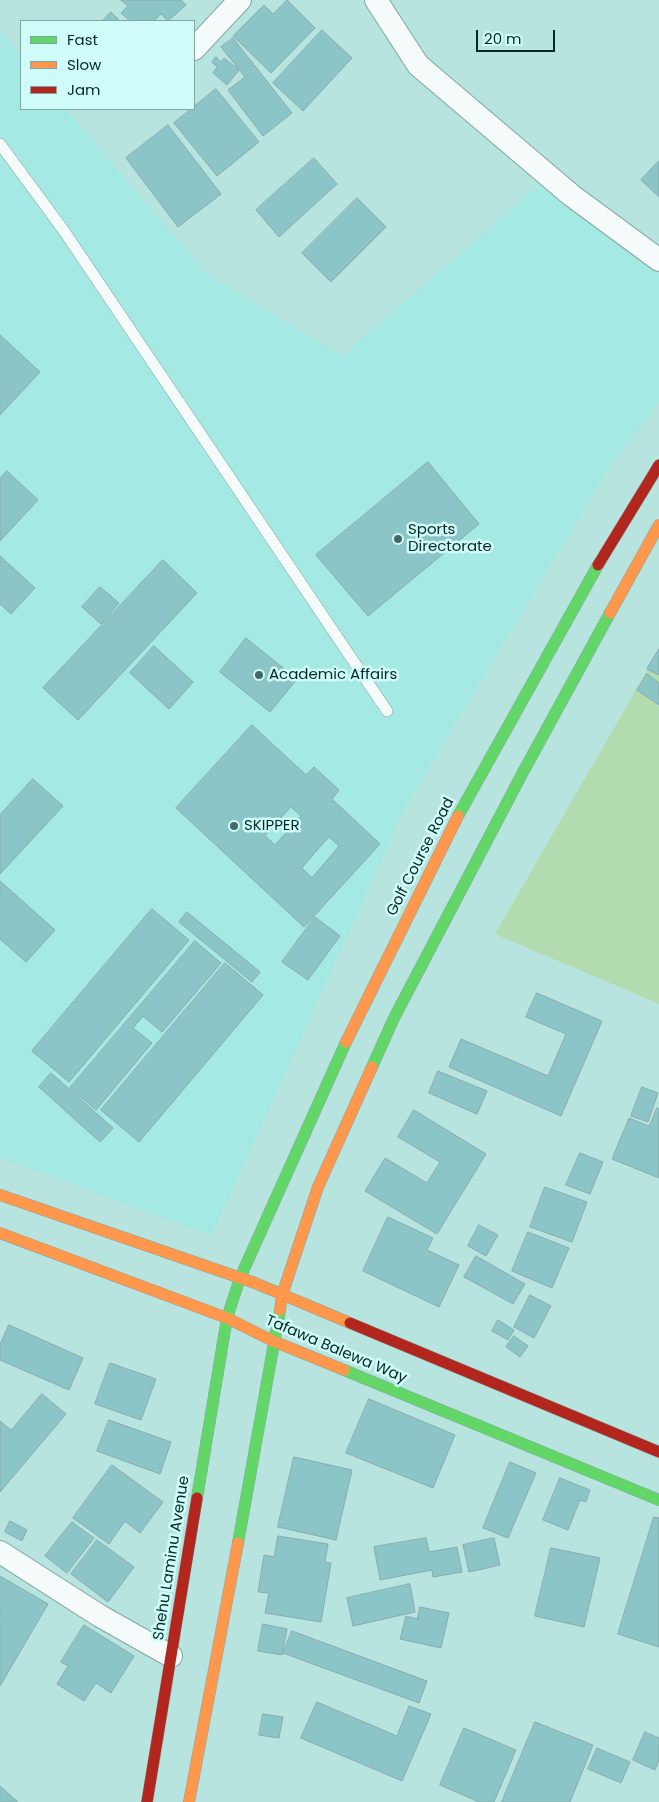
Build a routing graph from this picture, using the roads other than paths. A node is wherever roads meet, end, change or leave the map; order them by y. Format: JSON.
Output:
{"nodes":[{"id":1,"x":240,"y":0,"type":"edge"},
{"id":2,"x":376,"y":0,"type":"edge"},
{"id":3,"x":195,"y":48,"type":"edge"},
{"id":4,"x":0,"y":144,"type":"edge"},
{"id":5,"x":659,"y":260,"type":"edge"},
{"id":6,"x":659,"y":465,"type":"edge"},
{"id":7,"x":659,"y":525,"type":"edge"},
{"id":8,"x":610,"y":544,"type":"junction"},
{"id":9,"x":631,"y":556,"type":"junction"},
{"id":10,"x":387,"y":711,"type":"dead end"},
{"id":11,"x":0,"y":1195,"type":"edge"},
{"id":12,"x":0,"y":1233,"type":"edge"},
{"id":13,"x":240,"y":1278,"type":"junction"},
{"id":14,"x":282,"y":1295,"type":"junction"},
{"id":15,"x":227,"y":1318,"type":"junction"},
{"id":16,"x":273,"y":1341,"type":"junction"},
{"id":17,"x":659,"y":1452,"type":"edge"},
{"id":18,"x":659,"y":1500,"type":"edge"},
{"id":19,"x":0,"y":1552,"type":"edge"},
{"id":20,"x":171,"y":1656,"type":"junction"},
{"id":21,"x":147,"y":1802,"type":"edge"},
{"id":22,"x":189,"y":1802,"type":"edge"}],
"edges":[{"from":1,"to":3,"type":"street"},
{"from":2,"to":5,"type":"street"},
{"from":4,"to":10,"type":"lane"},
{"from":6,"to":8,"type":"street","name":"Golf Course Road"},
{"from":7,"to":9,"type":"street"},
{"from":8,"to":9,"type":"street"},
{"from":8,"to":13,"type":"street","name":"Golf Course Road"},
{"from":9,"to":14,"type":"street"},
{"from":11,"to":13,"type":"street","name":"Tafawa Balewa Way"},
{"from":12,"to":15,"type":"street","name":"Tafawa Balewa Way"},
{"from":13,"to":14,"type":"street","name":"Tafawa Balewa Way"},
{"from":13,"to":15,"type":"street","name":"Golf Course Road"},
{"from":14,"to":16,"type":"street"},
{"from":14,"to":17,"type":"street","name":"Tafawa Balewa Way"},
{"from":15,"to":16,"type":"street","name":"Tafawa Balewa Way"},
{"from":15,"to":20,"type":"street","name":"Shehu Laminu Avenue"},
{"from":16,"to":18,"type":"street","name":"Tafawa Balewa Way"},
{"from":16,"to":22,"type":"street"},
{"from":19,"to":20,"type":"street"},
{"from":20,"to":21,"type":"street","name":"Shehu Laminu Avenue"}]}
